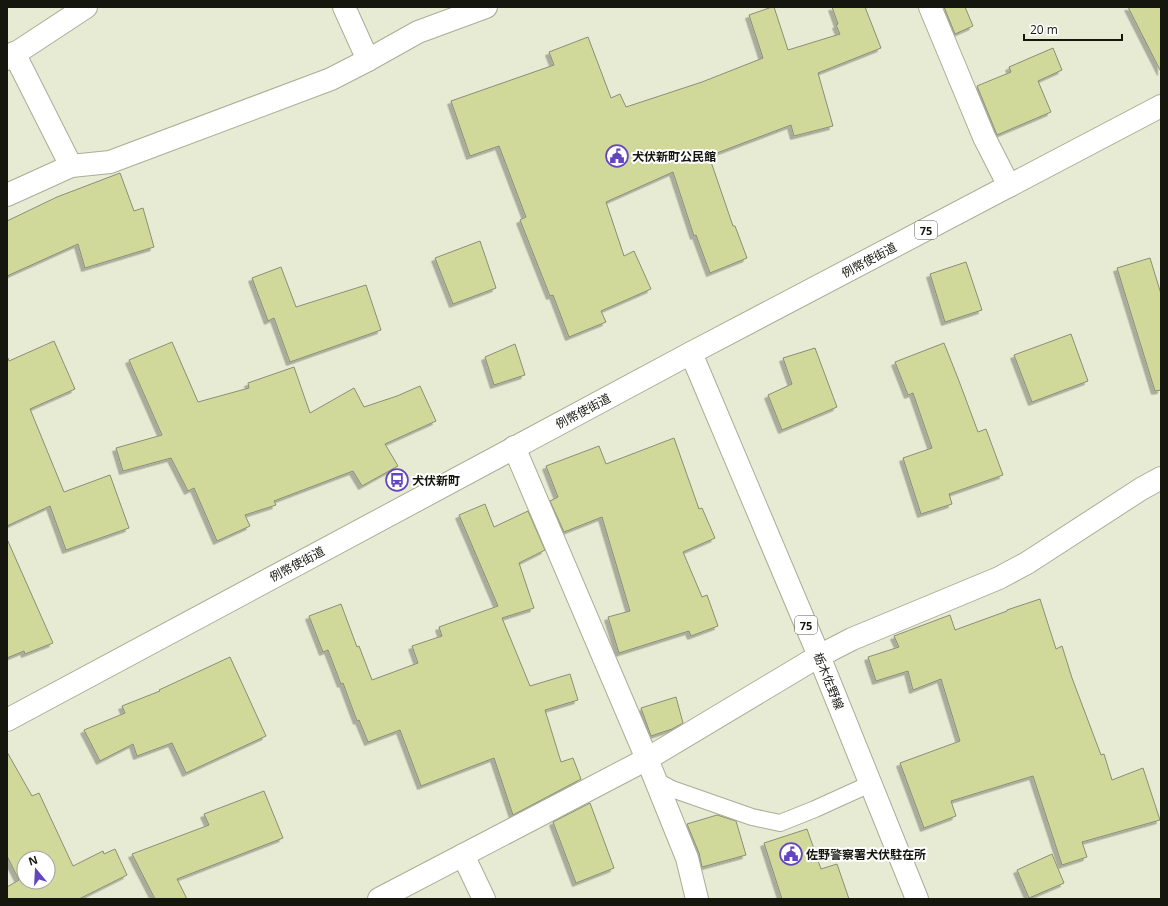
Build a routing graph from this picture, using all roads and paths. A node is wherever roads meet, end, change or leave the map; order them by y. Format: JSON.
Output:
{"nodes":[{"id":1,"x":86,"y":7,"type":"edge"},
{"id":2,"x":344,"y":7,"type":"edge"},
{"id":3,"x":486,"y":7,"type":"edge"},
{"id":4,"x":930,"y":7,"type":"edge"},
{"id":5,"x":11,"y":56,"type":"edge"},
{"id":6,"x":368,"y":60,"type":"junction"},
{"id":7,"x":1161,"y":106,"type":"edge"},
{"id":8,"x":72,"y":166,"type":"junction"},
{"id":9,"x":1009,"y":186,"type":"junction"},
{"id":10,"x":7,"y":195,"type":"edge"},
{"id":11,"x":691,"y":353,"type":"junction"},
{"id":12,"x":514,"y":447,"type":"junction"},
{"id":13,"x":1161,"y":478,"type":"edge"},
{"id":14,"x":819,"y":656,"type":"junction"},
{"id":15,"x":7,"y":720,"type":"edge"},
{"id":16,"x":647,"y":759,"type":"junction"},
{"id":17,"x":655,"y":780,"type":"junction"},
{"id":18,"x":870,"y":784,"type":"junction"},
{"id":19,"x":463,"y":855,"type":"junction"},
{"id":20,"x":379,"y":899,"type":"edge"},
{"id":21,"x":484,"y":899,"type":"edge"},
{"id":22,"x":697,"y":899,"type":"edge"},
{"id":23,"x":916,"y":899,"type":"edge"}],
"edges":[{"from":1,"to":5,"type":"street"},
{"from":2,"to":6,"type":"street"},
{"from":3,"to":6,"type":"street"},
{"from":4,"to":9,"type":"street"},
{"from":5,"to":8,"type":"street"},
{"from":6,"to":8,"type":"street"},
{"from":7,"to":9,"type":"street","name":"例幣使街道","number":"75"},
{"from":8,"to":10,"type":"street"},
{"from":9,"to":11,"type":"street","name":"例幣使街道","number":"75"},
{"from":11,"to":12,"type":"street","name":"例幣使街道"},
{"from":11,"to":14,"type":"street","name":"栃木佐野線","number":"75"},
{"from":12,"to":15,"type":"street","name":"例幣使街道"},
{"from":12,"to":16,"type":"street"},
{"from":13,"to":14,"type":"street"},
{"from":14,"to":16,"type":"street"},
{"from":14,"to":18,"type":"street","name":"栃木佐野線","number":"75"},
{"from":16,"to":17,"type":"street"},
{"from":16,"to":19,"type":"street"},
{"from":17,"to":18,"type":"lane"},
{"from":17,"to":22,"type":"street"},
{"from":18,"to":23,"type":"street","name":"栃木佐野線","number":"75"},
{"from":19,"to":20,"type":"street"},
{"from":19,"to":21,"type":"street"}]}
